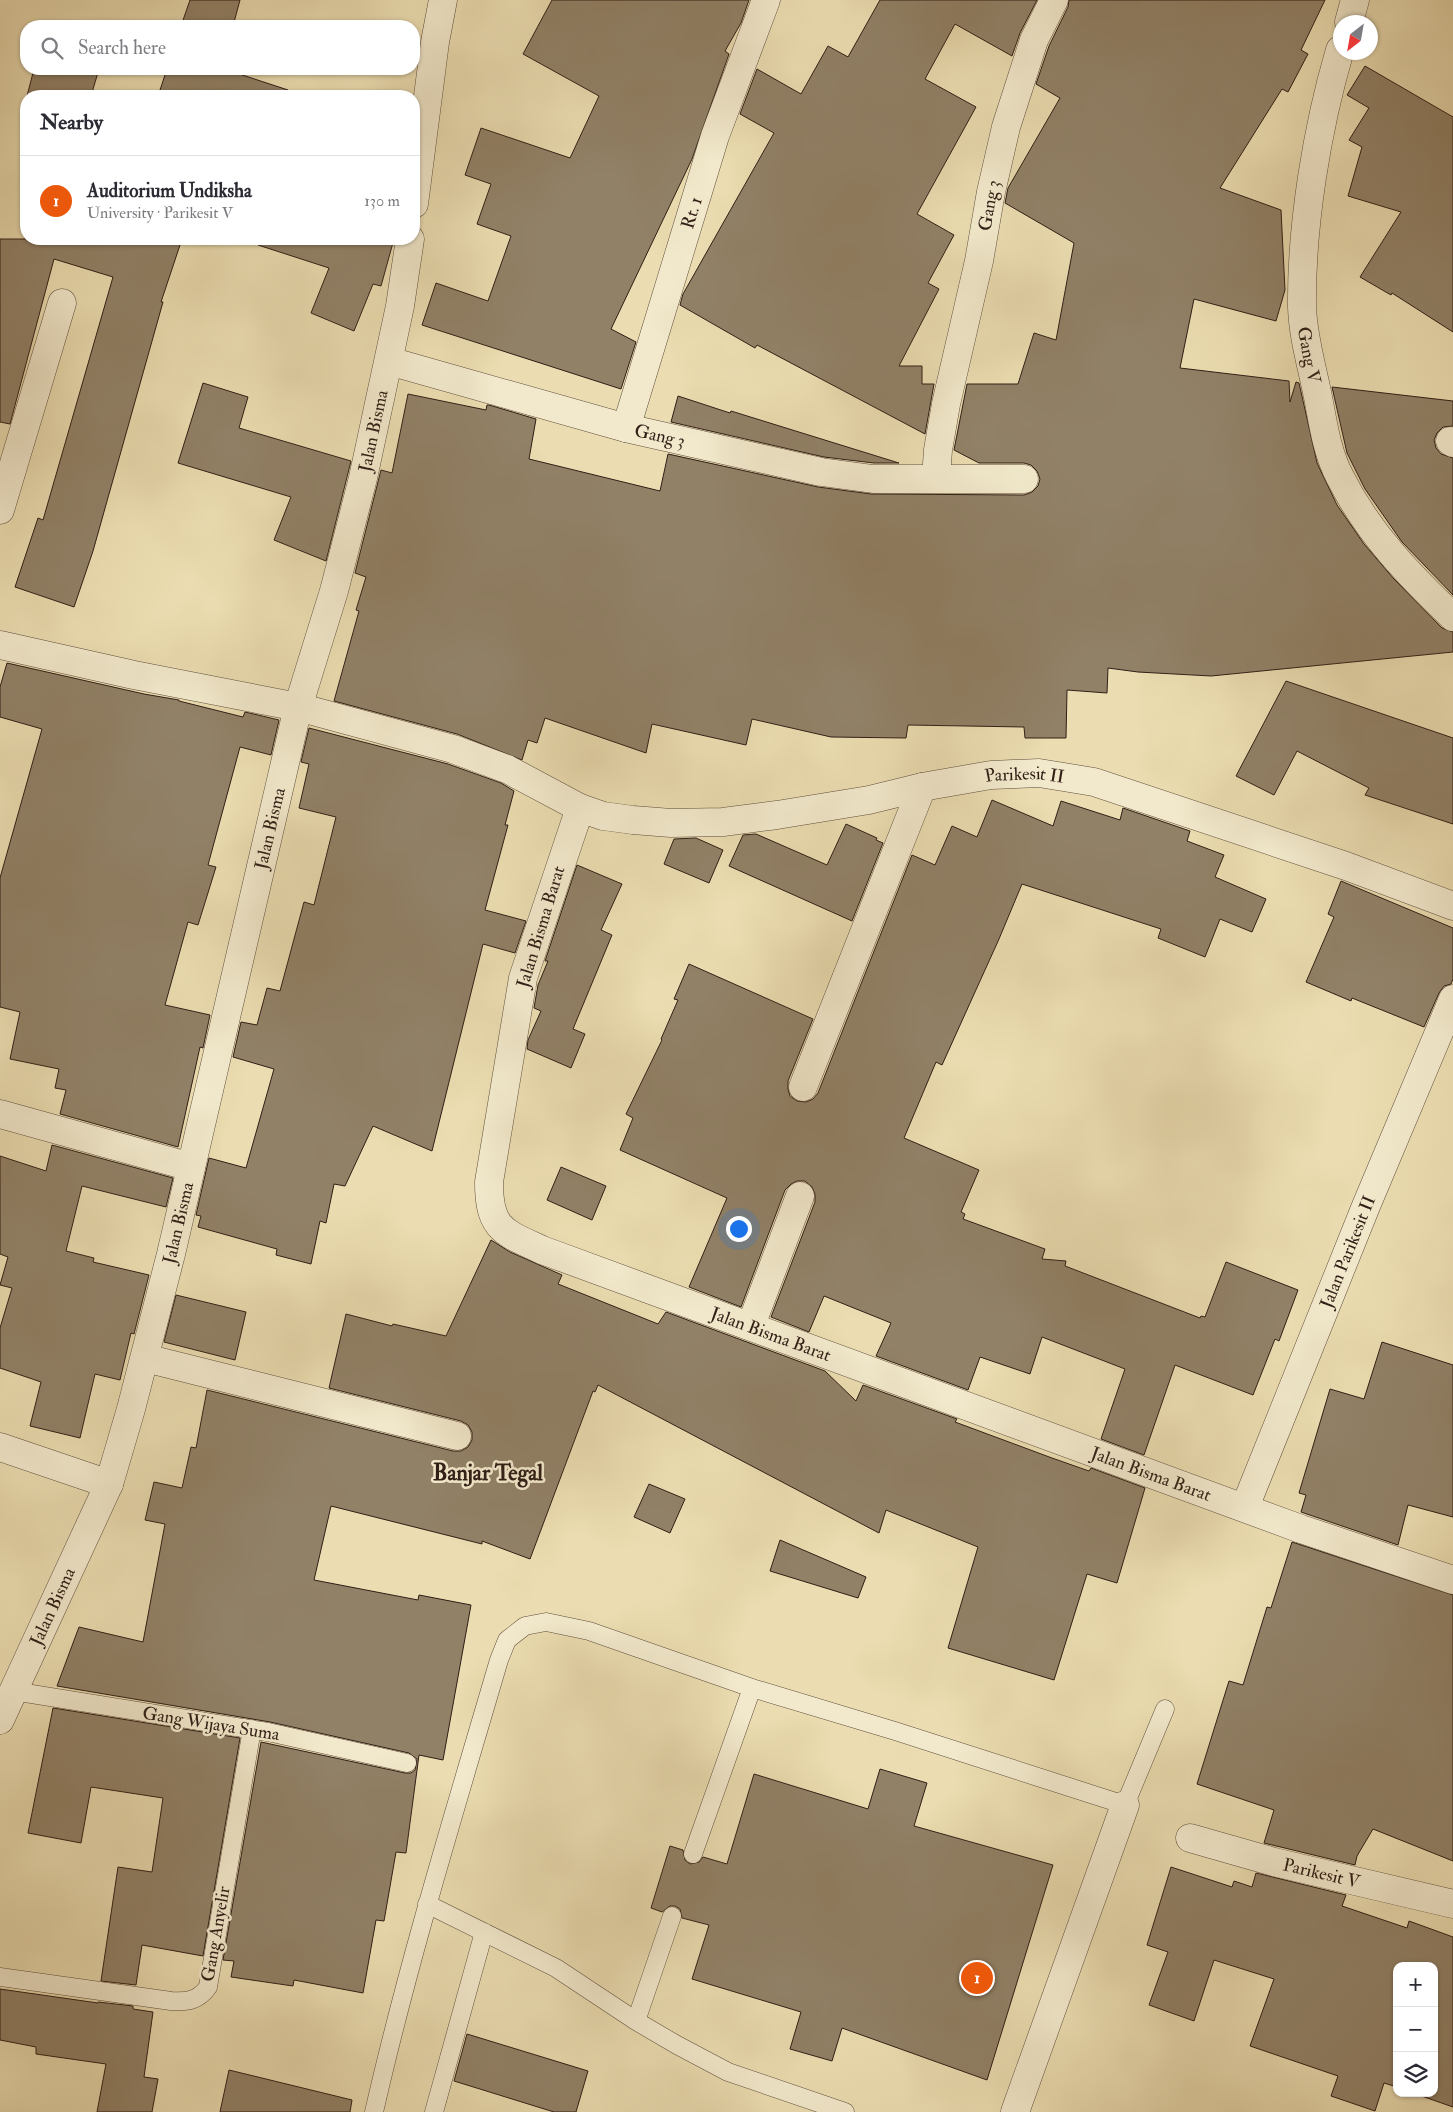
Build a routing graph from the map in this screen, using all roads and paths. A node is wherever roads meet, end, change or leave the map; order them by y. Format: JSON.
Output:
{"nodes":[{"id":1,"x":443,"y":0,"type":"edge"},
{"id":2,"x":766,"y":0,"type":"edge"},
{"id":3,"x":1054,"y":0,"type":"edge"},
{"id":4,"x":1355,"y":0,"type":"edge"},
{"id":5,"x":1351,"y":15,"type":"edge"},
{"id":6,"x":1337,"y":60,"type":"edge"},
{"id":7,"x":420,"y":154,"type":"edge"},
{"id":8,"x":409,"y":245,"type":"edge"},
{"id":9,"x":62,"y":303,"type":"dead end"},
{"id":10,"x":389,"y":361,"type":"junction"},
{"id":11,"x":626,"y":428,"type":"junction"},
{"id":12,"x":936,"y":478,"type":"junction"},
{"id":13,"x":1024,"y":479,"type":"dead end"},
{"id":14,"x":0,"y":510,"type":"edge"},
{"id":15,"x":1453,"y":618,"type":"edge"},
{"id":16,"x":0,"y":645,"type":"edge"},
{"id":17,"x":298,"y":707,"type":"junction"},
{"id":18,"x":922,"y":787,"type":"junction"},
{"id":19,"x":580,"y":808,"type":"junction"},
{"id":20,"x":1453,"y":906,"type":"edge"},
{"id":21,"x":1453,"y":999,"type":"edge"},
{"id":22,"x":803,"y":1087,"type":"dead end"},
{"id":23,"x":0,"y":1114,"type":"edge"},
{"id":24,"x":191,"y":1167,"type":"junction"},
{"id":25,"x":800,"y":1196,"type":"dead end"},
{"id":26,"x":751,"y":1326,"type":"junction"},
{"id":27,"x":145,"y":1358,"type":"junction"},
{"id":28,"x":457,"y":1436,"type":"dead end"},
{"id":29,"x":0,"y":1447,"type":"edge"},
{"id":30,"x":109,"y":1484,"type":"junction"},
{"id":31,"x":1245,"y":1507,"type":"junction"},
{"id":32,"x":1453,"y":1580,"type":"edge"},
{"id":33,"x":752,"y":1688,"type":"junction"},
{"id":34,"x":13,"y":1691,"type":"junction"},
{"id":35,"x":1165,"y":1709,"type":"dead end"},
{"id":36,"x":0,"y":1720,"type":"edge"},
{"id":37,"x":252,"y":1729,"type":"junction"},
{"id":38,"x":407,"y":1763,"type":"dead end"},
{"id":39,"x":1125,"y":1805,"type":"junction"},
{"id":40,"x":1190,"y":1838,"type":"dead end"},
{"id":41,"x":693,"y":1854,"type":"dead end"},
{"id":42,"x":427,"y":1904,"type":"junction"},
{"id":43,"x":1453,"y":1904,"type":"edge"},
{"id":44,"x":672,"y":1916,"type":"dead end"},
{"id":45,"x":484,"y":1932,"type":"junction"},
{"id":46,"x":0,"y":1977,"type":"edge"},
{"id":47,"x":636,"y":2020,"type":"junction"},
{"id":48,"x":374,"y":2112,"type":"edge"},
{"id":49,"x":434,"y":2112,"type":"edge"},
{"id":50,"x":845,"y":2112,"type":"edge"},
{"id":51,"x":1015,"y":2112,"type":"edge"}],
"edges":[{"from":1,"to":7,"type":"street"},
{"from":2,"to":11,"type":"street","name":"Rt. 1"},
{"from":3,"to":12,"type":"street","name":"Gang 3"},
{"from":4,"to":5,"type":"street"},
{"from":6,"to":15,"type":"street","name":"Gang V"},
{"from":8,"to":10,"type":"street","name":"Jalan Bisma"},
{"from":9,"to":14,"type":"street"},
{"from":10,"to":11,"type":"street","name":"Gang 3"},
{"from":10,"to":17,"type":"street","name":"Jalan Bisma"},
{"from":11,"to":12,"type":"street","name":"Gang 3"},
{"from":12,"to":13,"type":"street","name":"Gang 3"},
{"from":16,"to":17,"type":"street"},
{"from":17,"to":19,"type":"street"},
{"from":17,"to":24,"type":"street","name":"Jalan Bisma"},
{"from":18,"to":19,"type":"street","name":"Parikesit II"},
{"from":18,"to":20,"type":"street","name":"Parikesit II"},
{"from":18,"to":22,"type":"street"},
{"from":19,"to":26,"type":"street","name":"Jalan Bisma Barat"},
{"from":21,"to":31,"type":"street","name":"Jalan Parikesit II"},
{"from":23,"to":24,"type":"street"},
{"from":24,"to":27,"type":"street","name":"Jalan Bisma"},
{"from":25,"to":26,"type":"street"},
{"from":26,"to":31,"type":"street","name":"Jalan Bisma Barat"},
{"from":27,"to":28,"type":"street"},
{"from":27,"to":30,"type":"street","name":"Jalan Bisma"},
{"from":29,"to":30,"type":"street"},
{"from":30,"to":34,"type":"street","name":"Jalan Bisma"},
{"from":31,"to":32,"type":"street","name":"Jalan Bisma Barat"},
{"from":33,"to":39,"type":"lane"},
{"from":33,"to":41,"type":"lane"},
{"from":33,"to":42,"type":"lane"},
{"from":34,"to":36,"type":"street","name":"Jalan Bisma"},
{"from":34,"to":37,"type":"lane","name":"Gang Wijaya Suma"},
{"from":35,"to":39,"type":"lane"},
{"from":37,"to":38,"type":"lane","name":"Gang Wijaya Suma"},
{"from":37,"to":46,"type":"lane","name":"Gang Anyelir"},
{"from":39,"to":51,"type":"street"},
{"from":40,"to":43,"type":"street","name":"Parikesit V"},
{"from":42,"to":45,"type":"lane"},
{"from":42,"to":48,"type":"lane"},
{"from":44,"to":47,"type":"lane"},
{"from":45,"to":47,"type":"lane"},
{"from":45,"to":49,"type":"lane"},
{"from":47,"to":50,"type":"lane"}]}
